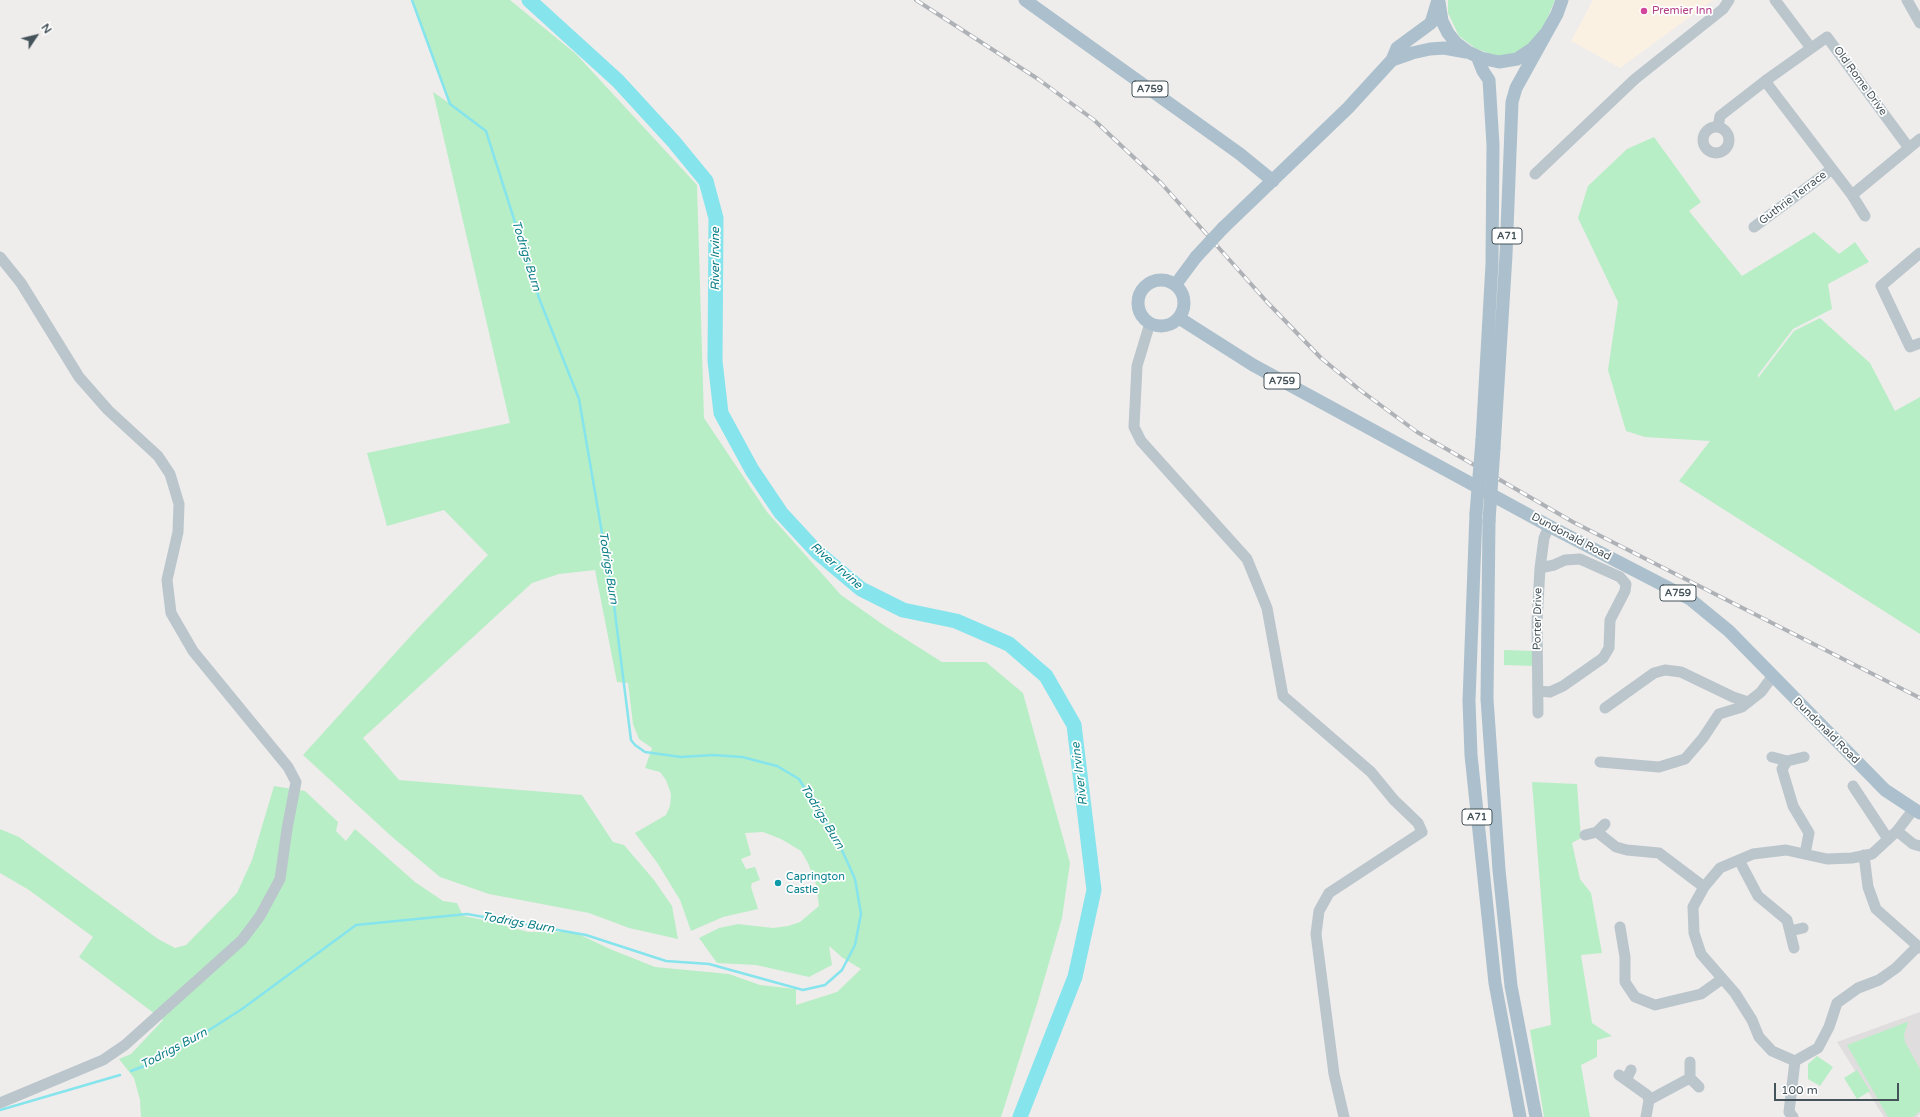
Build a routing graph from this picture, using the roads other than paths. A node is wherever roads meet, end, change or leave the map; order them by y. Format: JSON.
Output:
{"nodes":[{"id":1,"x":1025,"y":0,"type":"edge"},
{"id":2,"x":1439,"y":0,"type":"edge"},
{"id":3,"x":1562,"y":0,"type":"edge"},
{"id":4,"x":1729,"y":0,"type":"edge"},
{"id":5,"x":1775,"y":0,"type":"edge"},
{"id":6,"x":1907,"y":0,"type":"edge"},
{"id":7,"x":1920,"y":23,"type":"edge"},
{"id":8,"x":1547,"y":32,"type":"junction"},
{"id":9,"x":1811,"y":48,"type":"junction"},
{"id":10,"x":1472,"y":54,"type":"junction"},
{"id":11,"x":1392,"y":60,"type":"junction"},
{"id":12,"x":1765,"y":81,"type":"junction"},
{"id":13,"x":1718,"y":127,"type":"dead end"},
{"id":14,"x":1920,"y":139,"type":"edge"},
{"id":15,"x":1909,"y":148,"type":"junction"},
{"id":16,"x":1832,"y":169,"type":"junction"},
{"id":17,"x":1535,"y":174,"type":"dead end"},
{"id":18,"x":1273,"y":181,"type":"junction"},
{"id":19,"x":1852,"y":195,"type":"junction"},
{"id":20,"x":1865,"y":216,"type":"dead end"},
{"id":21,"x":1754,"y":227,"type":"dead end"},
{"id":22,"x":1920,"y":253,"type":"edge"},
{"id":23,"x":0,"y":258,"type":"edge"},
{"id":24,"x":1176,"y":284,"type":"junction"},
{"id":25,"x":1179,"y":318,"type":"junction"},
{"id":26,"x":1150,"y":323,"type":"junction"},
{"id":27,"x":1920,"y":343,"type":"edge"},
{"id":28,"x":1549,"y":526,"type":"junction"},
{"id":29,"x":1540,"y":568,"type":"junction"},
{"id":30,"x":1772,"y":677,"type":"junction"},
{"id":31,"x":1538,"y":691,"type":"junction"},
{"id":32,"x":1748,"y":702,"type":"junction"},
{"id":33,"x":1604,"y":708,"type":"dead end"},
{"id":34,"x":1538,"y":713,"type":"dead end"},
{"id":35,"x":1772,"y":757,"type":"dead end"},
{"id":36,"x":1804,"y":757,"type":"dead end"},
{"id":37,"x":1787,"y":761,"type":"junction"},
{"id":38,"x":1600,"y":762,"type":"dead end"},
{"id":39,"x":1853,"y":786,"type":"dead end"},
{"id":40,"x":1917,"y":812,"type":"edge"},
{"id":41,"x":1897,"y":831,"type":"junction"},
{"id":42,"x":1585,"y":835,"type":"dead end"},
{"id":43,"x":1888,"y":839,"type":"junction"},
{"id":44,"x":1920,"y":846,"type":"edge"},
{"id":45,"x":1805,"y":854,"type":"junction"},
{"id":46,"x":1864,"y":855,"type":"junction"},
{"id":47,"x":1739,"y":860,"type":"junction"},
{"id":48,"x":1704,"y":887,"type":"junction"},
{"id":49,"x":1620,"y":927,"type":"dead end"},
{"id":50,"x":1803,"y":928,"type":"dead end"},
{"id":51,"x":1790,"y":931,"type":"junction"},
{"id":52,"x":1918,"y":947,"type":"edge"},
{"id":53,"x":1794,"y":948,"type":"dead end"},
{"id":54,"x":1722,"y":979,"type":"junction"},
{"id":55,"x":1795,"y":1061,"type":"junction"},
{"id":56,"x":1690,"y":1062,"type":"dead end"},
{"id":57,"x":1625,"y":1075,"type":"dead end"},
{"id":58,"x":1690,"y":1078,"type":"junction"},
{"id":59,"x":1699,"y":1087,"type":"dead end"},
{"id":60,"x":1649,"y":1100,"type":"junction"},
{"id":61,"x":0,"y":1103,"type":"edge"},
{"id":62,"x":1344,"y":1117,"type":"edge"},
{"id":63,"x":1520,"y":1117,"type":"edge"},
{"id":64,"x":1536,"y":1117,"type":"edge"},
{"id":65,"x":1646,"y":1117,"type":"edge"},
{"id":66,"x":1793,"y":1117,"type":"edge"}],
"edges":[{"from":1,"to":18,"type":"main road","number":"A759"},
{"from":2,"to":10,"type":"main road","number":"A71"},
{"from":2,"to":11,"type":"main road"},
{"from":3,"to":8,"type":"main road","number":"A71"},
{"from":4,"to":17,"type":"street"},
{"from":5,"to":9,"type":"street"},
{"from":6,"to":7,"type":"street"},
{"from":8,"to":10,"type":"main road","number":"A71"},
{"from":8,"to":64,"type":"main road","number":"A71","bridge":true},
{"from":9,"to":12,"type":"street","name":"Old Rome Drive"},
{"from":9,"to":15,"type":"street","name":"Old Rome Drive"},
{"from":10,"to":11,"type":"main road"},
{"from":10,"to":63,"type":"main road","number":"A71","bridge":true},
{"from":11,"to":18,"type":"main road"},
{"from":12,"to":13,"type":"street","name":"Old Rome Drive"},
{"from":12,"to":16,"type":"street"},
{"from":14,"to":15,"type":"street"},
{"from":15,"to":19,"type":"street"},
{"from":16,"to":19,"type":"street"},
{"from":16,"to":21,"type":"street","name":"Guthrie Terrace"},
{"from":18,"to":24,"type":"main road","bridge":true},
{"from":19,"to":20,"type":"street"},
{"from":22,"to":27,"type":"street"},
{"from":23,"to":61,"type":"street"},
{"from":24,"to":25,"type":"main road"},
{"from":24,"to":26,"type":"main road"},
{"from":25,"to":26,"type":"main road"},
{"from":25,"to":28,"type":"main road","name":"Dundonald Road","number":"A759"},
{"from":26,"to":62,"type":"street"},
{"from":28,"to":29,"type":"street","name":"Porter Drive"},
{"from":28,"to":30,"type":"main road","name":"Dundonald Road","number":"A759"},
{"from":29,"to":31,"type":"street","name":"Porter Drive"},
{"from":29,"to":31,"type":"street"},
{"from":30,"to":32,"type":"street"},
{"from":30,"to":40,"type":"main road","name":"Dundonald Road","number":"A759"},
{"from":31,"to":34,"type":"street","name":"Porter Drive"},
{"from":32,"to":33,"type":"street"},
{"from":32,"to":38,"type":"street"},
{"from":35,"to":37,"type":"street"},
{"from":36,"to":37,"type":"street"},
{"from":37,"to":45,"type":"street"},
{"from":39,"to":43,"type":"street"},
{"from":40,"to":41,"type":"street"},
{"from":41,"to":43,"type":"street"},
{"from":41,"to":44,"type":"street"},
{"from":42,"to":48,"type":"street"},
{"from":43,"to":46,"type":"street"},
{"from":45,"to":46,"type":"street"},
{"from":45,"to":47,"type":"street"},
{"from":46,"to":52,"type":"street"},
{"from":47,"to":48,"type":"street"},
{"from":47,"to":51,"type":"street"},
{"from":48,"to":54,"type":"street"},
{"from":49,"to":54,"type":"street"},
{"from":50,"to":51,"type":"street"},
{"from":51,"to":53,"type":"street"},
{"from":52,"to":55,"type":"street"},
{"from":54,"to":55,"type":"street"},
{"from":55,"to":66,"type":"street"},
{"from":56,"to":58,"type":"street"},
{"from":57,"to":60,"type":"street"},
{"from":58,"to":59,"type":"street"},
{"from":58,"to":60,"type":"street"},
{"from":60,"to":65,"type":"street"}]}
